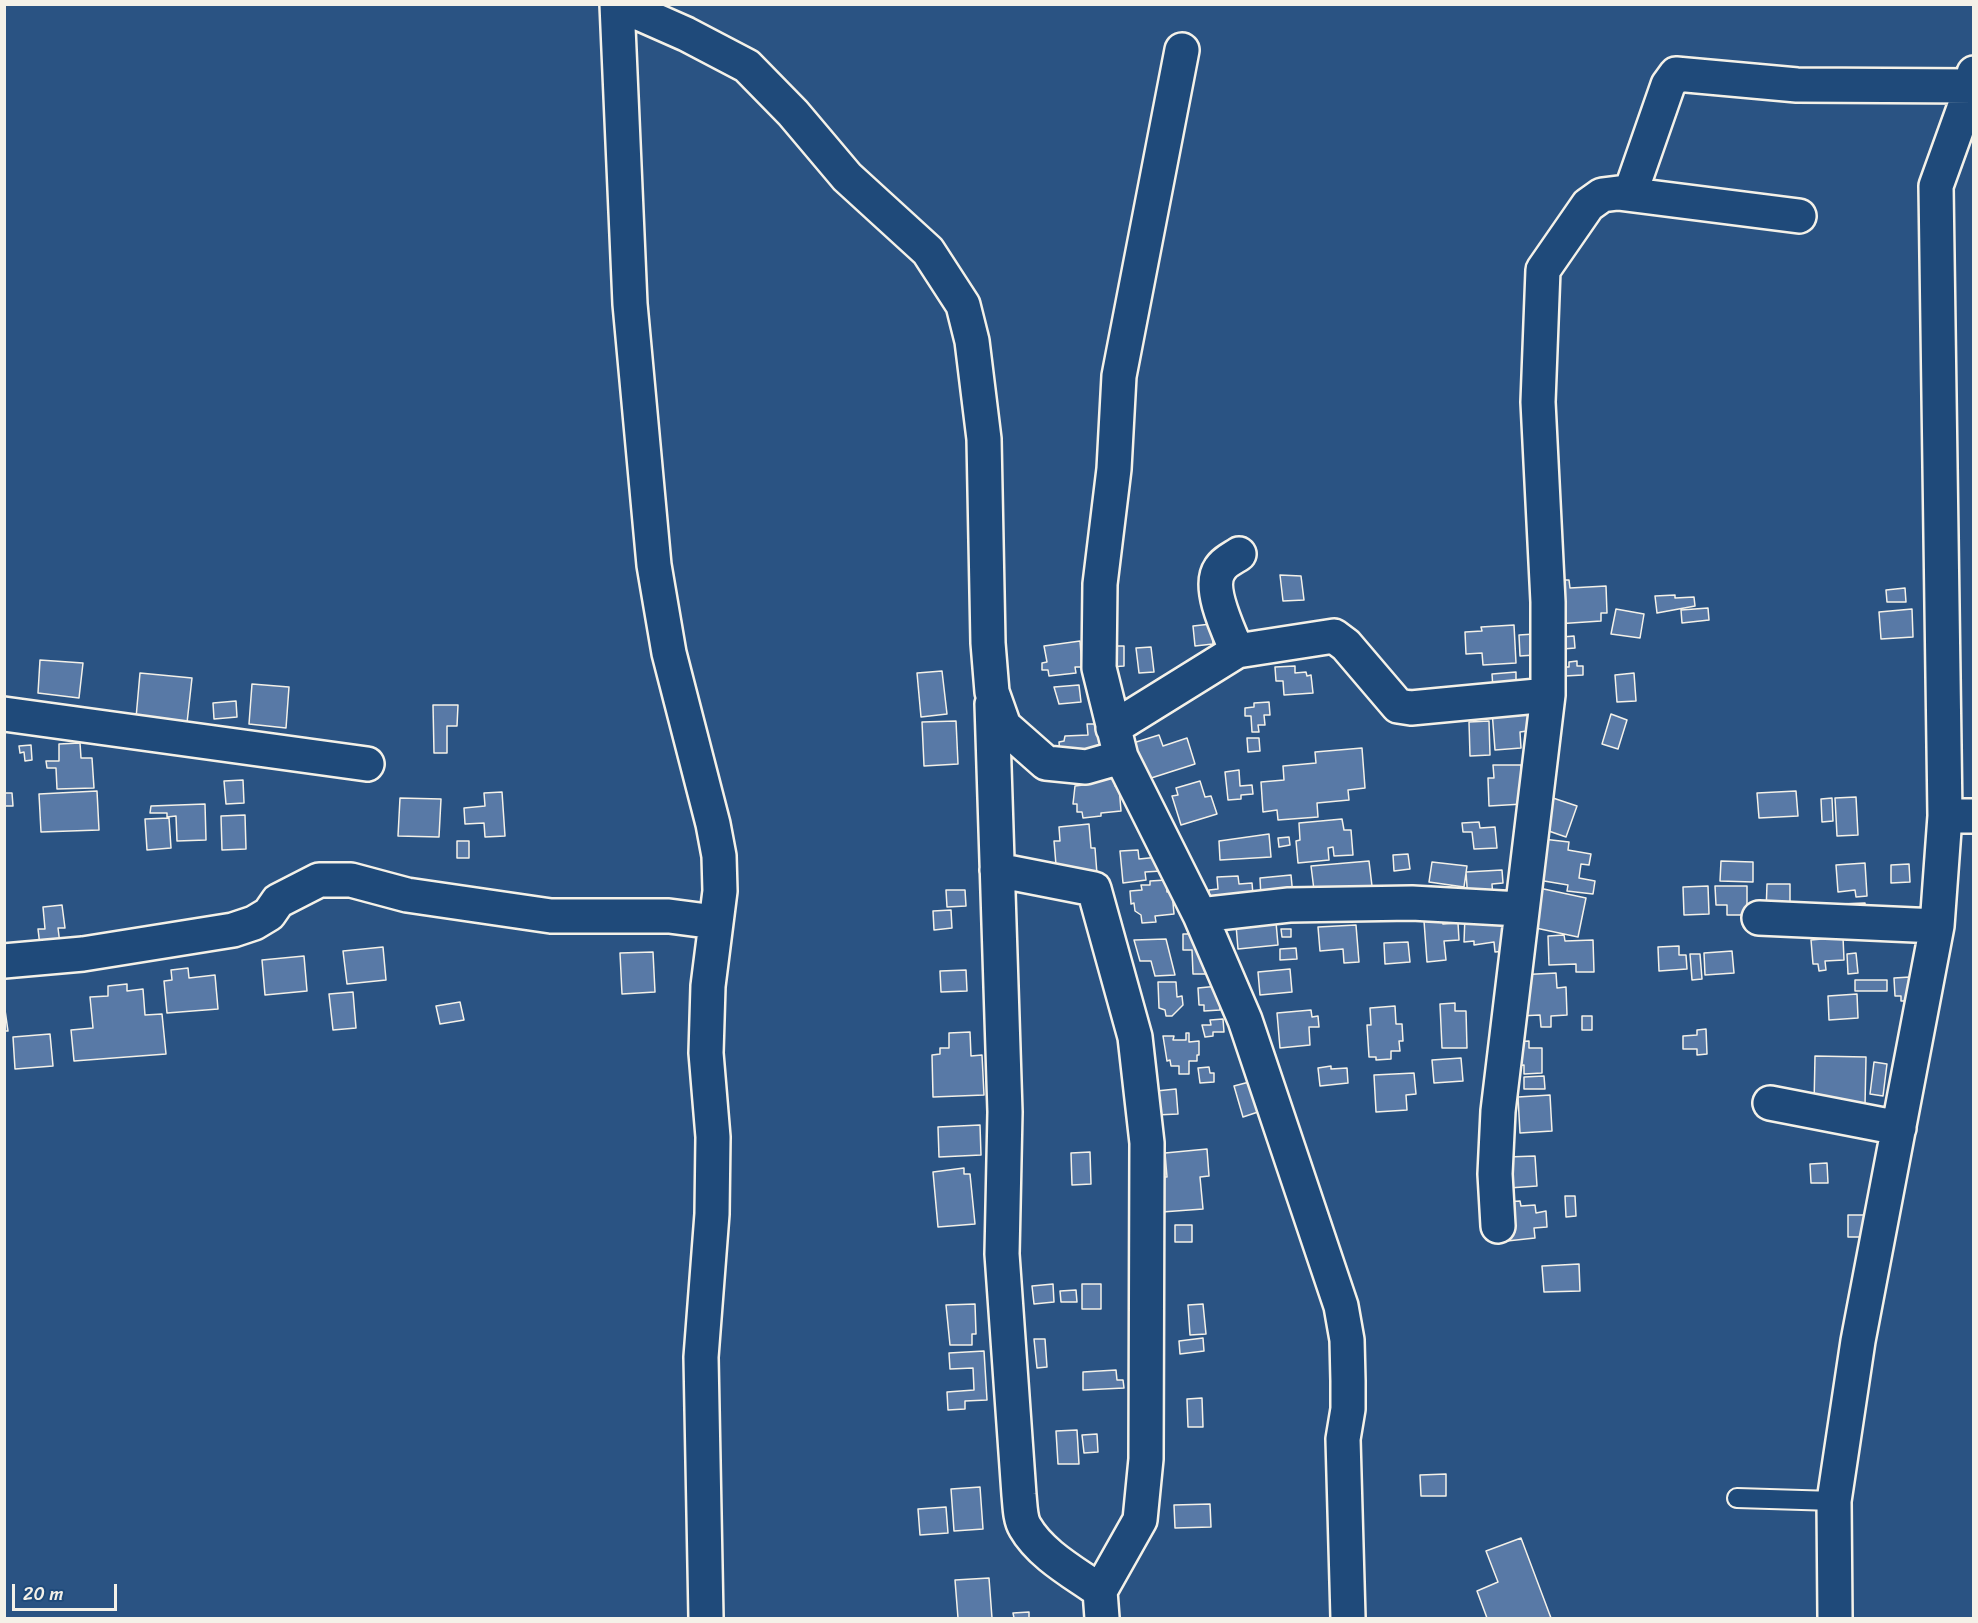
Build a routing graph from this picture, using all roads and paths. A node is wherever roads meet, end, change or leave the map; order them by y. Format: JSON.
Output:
{"nodes":[{"id":1,"x":618,"y":4,"type":"edge"},
{"id":2,"x":1182,"y":50,"type":"dead end"},
{"id":3,"x":1973,"y":82,"type":"edge"},
{"id":4,"x":1630,"y":194,"type":"junction"},
{"id":5,"x":1799,"y":216,"type":"dead end"},
{"id":6,"x":1239,"y":554,"type":"dead end"},
{"id":7,"x":1237,"y":651,"type":"junction"},
{"id":8,"x":992,"y":692,"type":"junction"},
{"id":9,"x":1548,"y":695,"type":"junction"},
{"id":10,"x":4,"y":714,"type":"edge"},
{"id":11,"x":1117,"y":742,"type":"junction"},
{"id":12,"x":366,"y":764,"type":"dead end"},
{"id":13,"x":1959,"y":816,"type":"edge"},
{"id":14,"x":997,"y":870,"type":"junction"},
{"id":15,"x":1520,"y":909,"type":"junction"},
{"id":16,"x":1200,"y":915,"type":"junction"},
{"id":17,"x":1759,"y":918,"type":"dead end"},
{"id":18,"x":715,"y":922,"type":"junction"},
{"id":19,"x":1937,"y":926,"type":"junction"},
{"id":20,"x":4,"y":961,"type":"edge"},
{"id":21,"x":1770,"y":1103,"type":"dead end"},
{"id":22,"x":1899,"y":1128,"type":"junction"},
{"id":23,"x":1497,"y":1226,"type":"dead end"},
{"id":24,"x":1737,"y":1498,"type":"dead end"},
{"id":25,"x":1834,"y":1501,"type":"junction"},
{"id":26,"x":1101,"y":1605,"type":"edge"},
{"id":27,"x":706,"y":1618,"type":"edge"},
{"id":28,"x":1348,"y":1618,"type":"edge"},
{"id":29,"x":1835,"y":1618,"type":"edge"}],
"edges":[{"from":1,"to":8,"type":"street"},
{"from":1,"to":18,"type":"street"},
{"from":2,"to":11,"type":"street"},
{"from":3,"to":4,"type":"street"},
{"from":3,"to":13,"type":"street"},
{"from":4,"to":5,"type":"street"},
{"from":4,"to":9,"type":"street"},
{"from":6,"to":7,"type":"street"},
{"from":7,"to":9,"type":"street"},
{"from":7,"to":11,"type":"street"},
{"from":8,"to":11,"type":"street"},
{"from":8,"to":14,"type":"street"},
{"from":9,"to":15,"type":"street"},
{"from":10,"to":12,"type":"street"},
{"from":11,"to":16,"type":"street"},
{"from":13,"to":19,"type":"street"},
{"from":14,"to":26,"type":"street"},
{"from":14,"to":26,"type":"street"},
{"from":15,"to":16,"type":"street"},
{"from":15,"to":23,"type":"street"},
{"from":16,"to":28,"type":"street"},
{"from":17,"to":19,"type":"street"},
{"from":18,"to":20,"type":"street"},
{"from":18,"to":27,"type":"street"},
{"from":19,"to":22,"type":"street"},
{"from":21,"to":22,"type":"street"},
{"from":22,"to":25,"type":"street"},
{"from":24,"to":25,"type":"lane"},
{"from":25,"to":29,"type":"street"}]}
